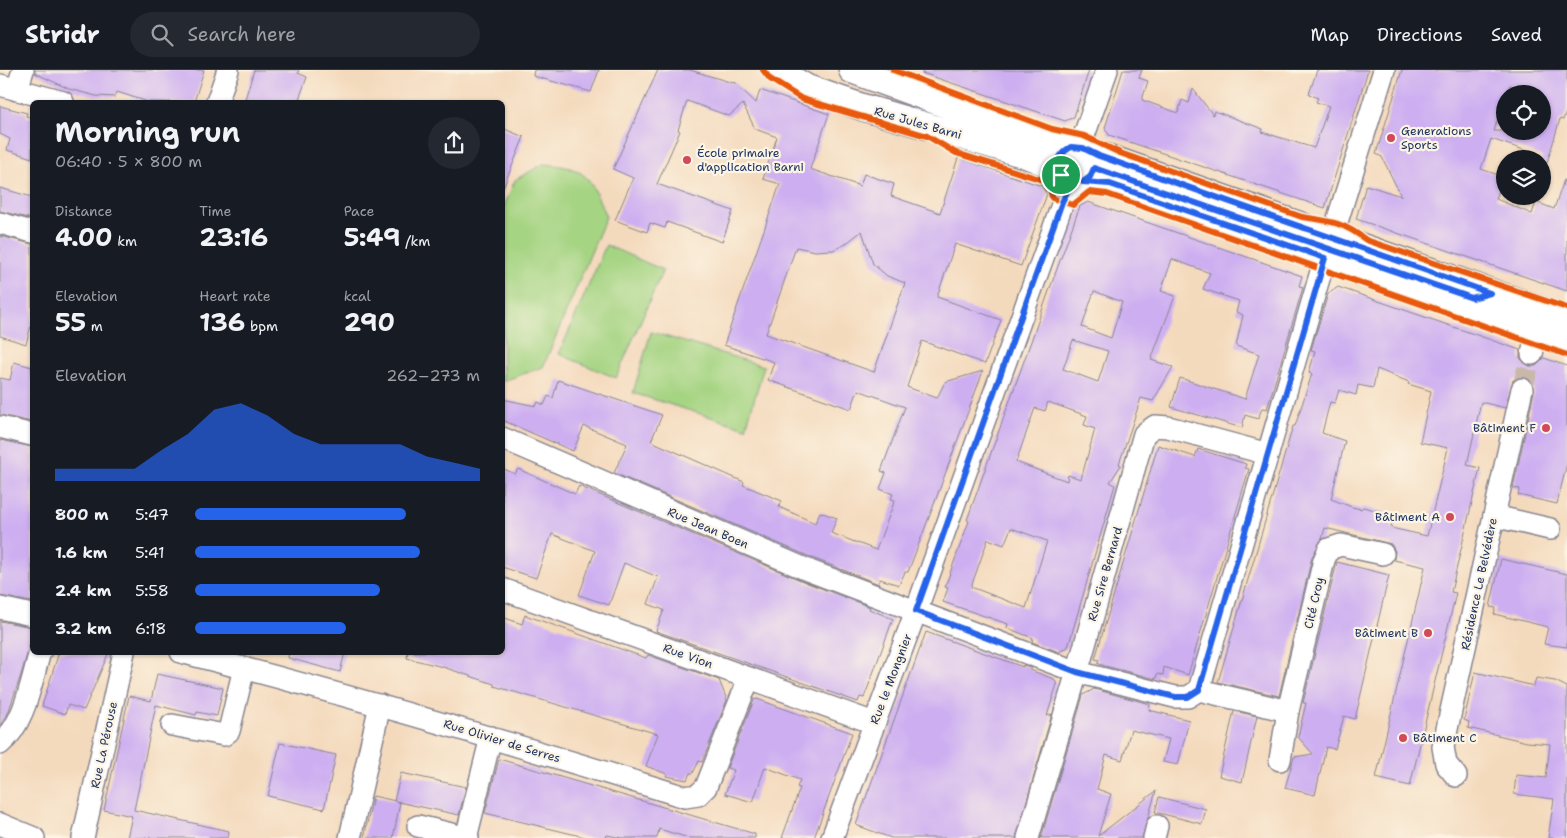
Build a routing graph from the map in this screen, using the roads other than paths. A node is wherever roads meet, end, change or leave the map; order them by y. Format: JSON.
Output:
{"nodes":[{"id":1,"x":228,"y":70,"type":"edge"},
{"id":2,"x":776,"y":70,"type":"edge"},
{"id":3,"x":790,"y":70,"type":"edge"},
{"id":4,"x":852,"y":70,"type":"edge"},
{"id":5,"x":1107,"y":70,"type":"edge"},
{"id":6,"x":1384,"y":70,"type":"edge"},
{"id":7,"x":14,"y":82,"type":"edge"},
{"id":8,"x":58,"y":100,"type":"edge"},
{"id":9,"x":218,"y":100,"type":"edge"},
{"id":10,"x":1076,"y":163,"type":"junction"},
{"id":11,"x":0,"y":223,"type":"edge"},
{"id":12,"x":30,"y":231,"type":"edge"},
{"id":13,"x":1329,"y":248,"type":"junction"},
{"id":14,"x":1480,"y":301,"type":"junction"},
{"id":15,"x":1567,"y":319,"type":"edge"},
{"id":16,"x":1567,"y":330,"type":"edge"},
{"id":17,"x":1567,"y":341,"type":"edge"},
{"id":18,"x":1522,"y":389,"type":"tunnel mouth"},
{"id":19,"x":0,"y":427,"type":"edge"},
{"id":20,"x":30,"y":434,"type":"edge"},
{"id":21,"x":505,"y":439,"type":"edge"},
{"id":22,"x":1268,"y":454,"type":"junction"},
{"id":23,"x":1494,"y":516,"type":"junction"},
{"id":24,"x":1550,"y":529,"type":"dead end"},
{"id":25,"x":1383,"y":554,"type":"dead end"},
{"id":26,"x":505,"y":590,"type":"edge"},
{"id":27,"x":0,"y":608,"type":"edge"},
{"id":28,"x":916,"y":611,"type":"junction"},
{"id":29,"x":30,"y":615,"type":"edge"},
{"id":30,"x":39,"y":655,"type":"edge"},
{"id":31,"x":123,"y":655,"type":"edge"},
{"id":32,"x":193,"y":655,"type":"edge"},
{"id":33,"x":244,"y":668,"type":"junction"},
{"id":34,"x":1077,"y":672,"type":"junction"},
{"id":35,"x":749,"y":678,"type":"junction"},
{"id":36,"x":1199,"y":690,"type":"junction"},
{"id":37,"x":380,"y":705,"type":"junction"},
{"id":38,"x":1288,"y":711,"type":"junction"},
{"id":39,"x":874,"y":723,"type":"junction"},
{"id":40,"x":172,"y":725,"type":"dead end"},
{"id":41,"x":491,"y":737,"type":"junction"},
{"id":42,"x":0,"y":744,"type":"edge"},
{"id":43,"x":1280,"y":760,"type":"dead end"},
{"id":44,"x":1456,"y":776,"type":"dead end"},
{"id":45,"x":0,"y":824,"type":"edge"},
{"id":46,"x":418,"y":826,"type":"dead end"},
{"id":47,"x":836,"y":837,"type":"edge"},
{"id":48,"x":34,"y":838,"type":"edge"},
{"id":49,"x":83,"y":838,"type":"edge"},
{"id":50,"x":350,"y":838,"type":"edge"},
{"id":51,"x":467,"y":838,"type":"edge"},
{"id":52,"x":1028,"y":838,"type":"edge"}],
"edges":[{"from":1,"to":9,"type":"street"},
{"from":2,"to":10,"type":"main road","name":"Rue Jules Barni"},
{"from":3,"to":10,"type":"street"},
{"from":4,"to":10,"type":"main road","name":"Rue Jules Barni"},
{"from":5,"to":10,"type":"street","name":"Rue le Mongnier"},
{"from":6,"to":13,"type":"street"},
{"from":7,"to":8,"type":"street"},
{"from":10,"to":13,"type":"main road","name":"Rue Jules Barni"},
{"from":10,"to":14,"type":"street"},
{"from":10,"to":28,"type":"street","name":"Rue le Mongnier"},
{"from":11,"to":12,"type":"street"},
{"from":13,"to":14,"type":"main road","name":"Rue Jules Barni"},
{"from":13,"to":22,"type":"street"},
{"from":14,"to":15,"type":"main road","name":"Rue Jules Barni"},
{"from":14,"to":16,"type":"street"},
{"from":14,"to":17,"type":"main road","name":"Rue Jules Barni"},
{"from":18,"to":23,"type":"street","name":"Résidence Le Belvédère"},
{"from":19,"to":20,"type":"street"},
{"from":21,"to":28,"type":"street","name":"Rue Jean Boen"},
{"from":22,"to":34,"type":"street","name":"Rue Sire Bernard"},
{"from":22,"to":36,"type":"street"},
{"from":23,"to":24,"type":"street"},
{"from":23,"to":44,"type":"street","name":"Résidence Le Belvédère"},
{"from":25,"to":38,"type":"street","name":"Cité Croy"},
{"from":26,"to":35,"type":"street","name":"Rue Vion"},
{"from":27,"to":29,"type":"street"},
{"from":28,"to":34,"type":"street","name":"Rue Jean Boen"},
{"from":28,"to":39,"type":"street","name":"Rue le Mongnier"},
{"from":30,"to":42,"type":"street"},
{"from":31,"to":49,"type":"street","name":"Rue La Pérouse"},
{"from":32,"to":33,"type":"street","name":"Rue Olivier de Serres"},
{"from":33,"to":37,"type":"street","name":"Rue Olivier de Serres"},
{"from":33,"to":40,"type":"street"},
{"from":34,"to":36,"type":"street","name":"Rue Jean Boen"},
{"from":34,"to":52,"type":"street","name":"Rue Sire Bernard"},
{"from":35,"to":39,"type":"street","name":"Rue Vion"},
{"from":35,"to":41,"type":"street","name":"Rue Olivier de Serres"},
{"from":36,"to":38,"type":"street"},
{"from":37,"to":41,"type":"street","name":"Rue Olivier de Serres"},
{"from":37,"to":50,"type":"street"},
{"from":38,"to":43,"type":"street","name":"Cité Croy"},
{"from":39,"to":47,"type":"street","name":"Rue le Mongnier"},
{"from":41,"to":51,"type":"street"},
{"from":45,"to":48,"type":"street"},
{"from":46,"to":51,"type":"street"}]}
